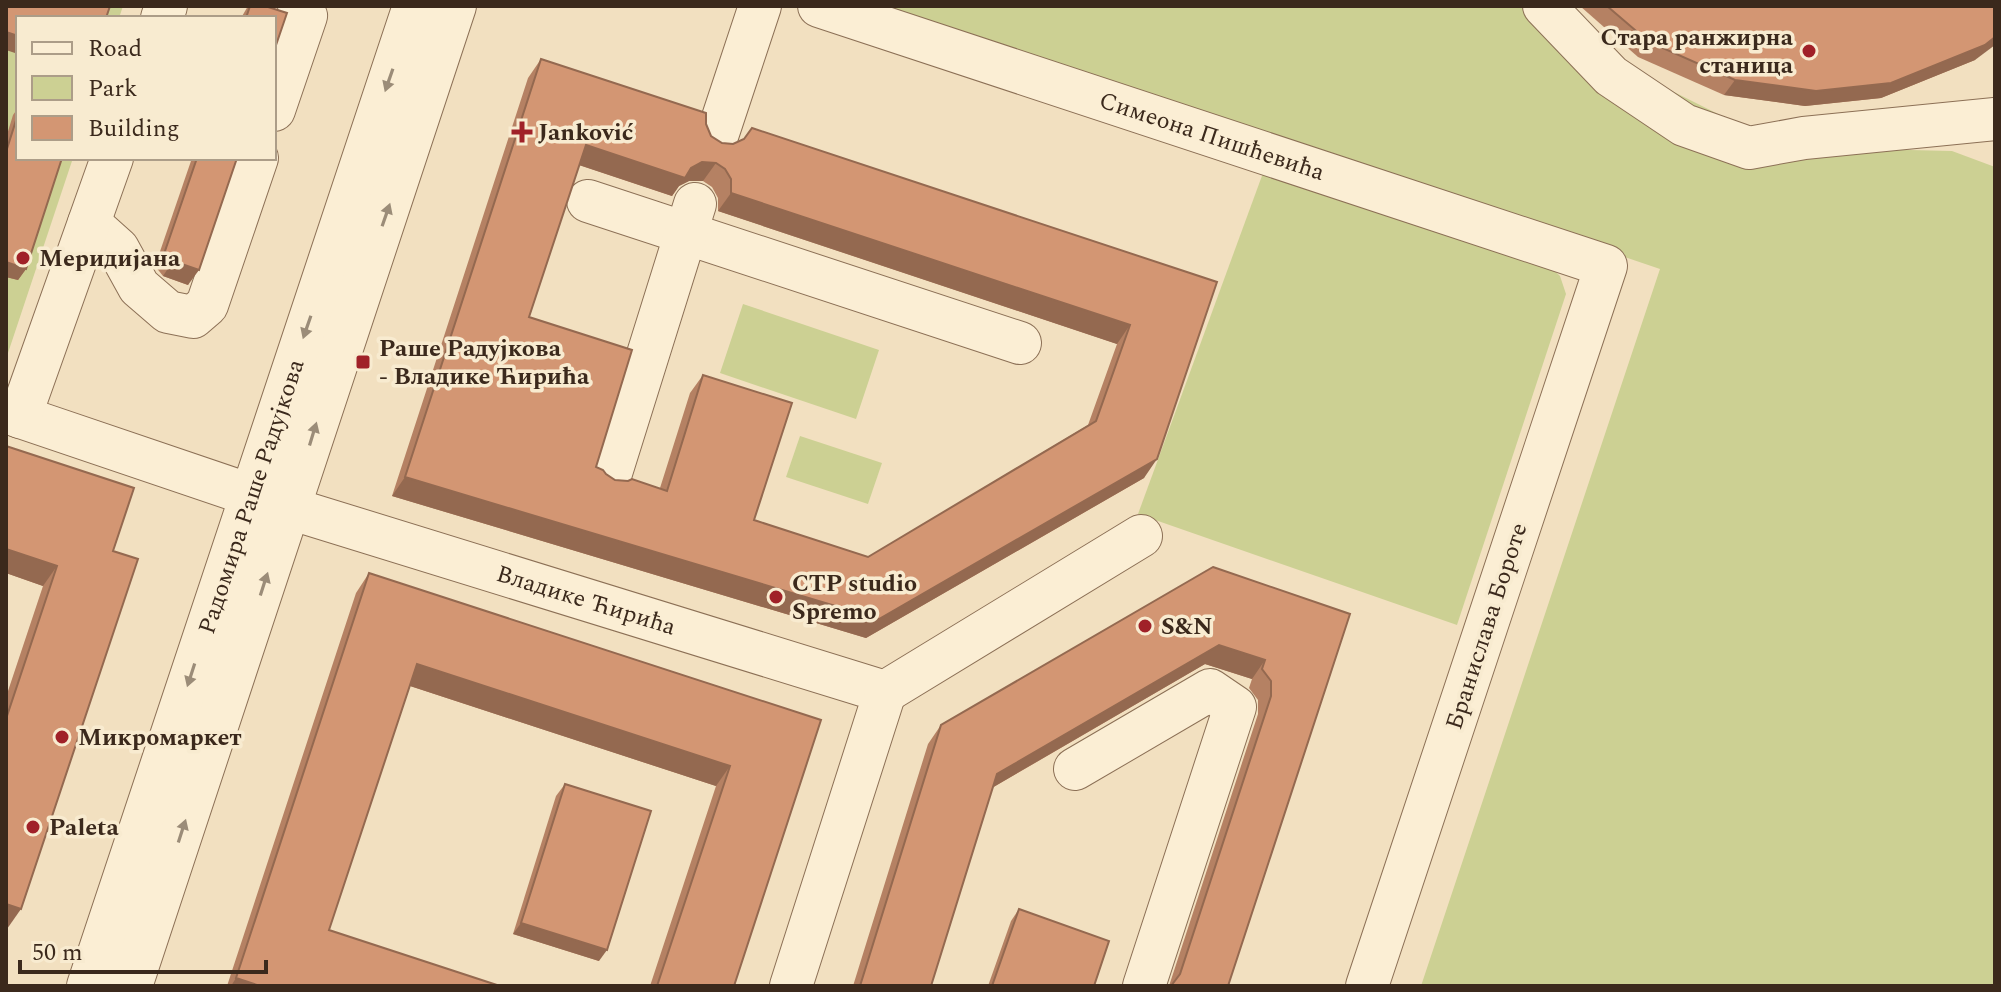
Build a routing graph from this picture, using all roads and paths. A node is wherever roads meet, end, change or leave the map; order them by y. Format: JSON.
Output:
{"nodes":[{"id":1,"x":299,"y":6,"type":"edge"},
{"id":2,"x":414,"y":6,"type":"edge"},
{"id":3,"x":455,"y":6,"type":"edge"},
{"id":4,"x":760,"y":6,"type":"edge"},
{"id":5,"x":819,"y":6,"type":"edge"},
{"id":6,"x":1544,"y":6,"type":"edge"},
{"id":7,"x":276,"y":104,"type":"edge"},
{"id":8,"x":1995,"y":119,"type":"edge"},
{"id":9,"x":716,"y":139,"type":"edge"},
{"id":10,"x":111,"y":160,"type":"edge"},
{"id":11,"x":256,"y":160,"type":"edge"},
{"id":12,"x":588,"y":201,"type":"dead end"},
{"id":13,"x":690,"y":219,"type":"junction"},
{"id":14,"x":89,"y":223,"type":"junction"},
{"id":15,"x":1606,"y":266,"type":"joint"},
{"id":16,"x":1020,"y":343,"type":"dead end"},
{"id":17,"x":13,"y":414,"type":"edge"},
{"id":18,"x":610,"y":476,"type":"edge"},
{"id":19,"x":250,"y":495,"type":"junction"},
{"id":20,"x":289,"y":508,"type":"junction"},
{"id":21,"x":1141,"y":536,"type":"dead end"},
{"id":22,"x":885,"y":692,"type":"junction"},
{"id":23,"x":1075,"y":769,"type":"dead end"},
{"id":24,"x":88,"y":986,"type":"edge"},
{"id":25,"x":131,"y":986,"type":"edge"},
{"id":26,"x":791,"y":986,"type":"edge"},
{"id":27,"x":1144,"y":986,"type":"edge"},
{"id":28,"x":1367,"y":986,"type":"edge"}],
"edges":[{"from":1,"to":7,"type":"street"},
{"from":2,"to":19,"type":"street","name":"Радомира Раше Радујкова","one_way":true},
{"from":20,"to":3,"type":"street","name":"Радомира Раше Радујкова","one_way":true},
{"from":4,"to":9,"type":"street"},
{"from":5,"to":15,"type":"street","name":"Симеона Пишћевића"},
{"from":6,"to":8,"type":"street"},
{"from":10,"to":14,"type":"street"},
{"from":11,"to":14,"type":"street"},
{"from":12,"to":13,"type":"street"},
{"from":13,"to":16,"type":"street"},
{"from":13,"to":18,"type":"street"},
{"from":14,"to":17,"type":"street"},
{"from":15,"to":28,"type":"street","name":"Бранислава Бороте"},
{"from":17,"to":19,"type":"street","name":"Владике Ћирића"},
{"from":19,"to":20,"type":"street","name":"Владике Ћирића"},
{"from":19,"to":24,"type":"street","name":"Радомира Раше Радујкова","one_way":true},
{"from":20,"to":22,"type":"street","name":"Владике Ћирића"},
{"from":25,"to":20,"type":"street","name":"Радомира Раше Радујкова","one_way":true},
{"from":21,"to":22,"type":"street"},
{"from":22,"to":26,"type":"street"},
{"from":23,"to":27,"type":"street"}]}
